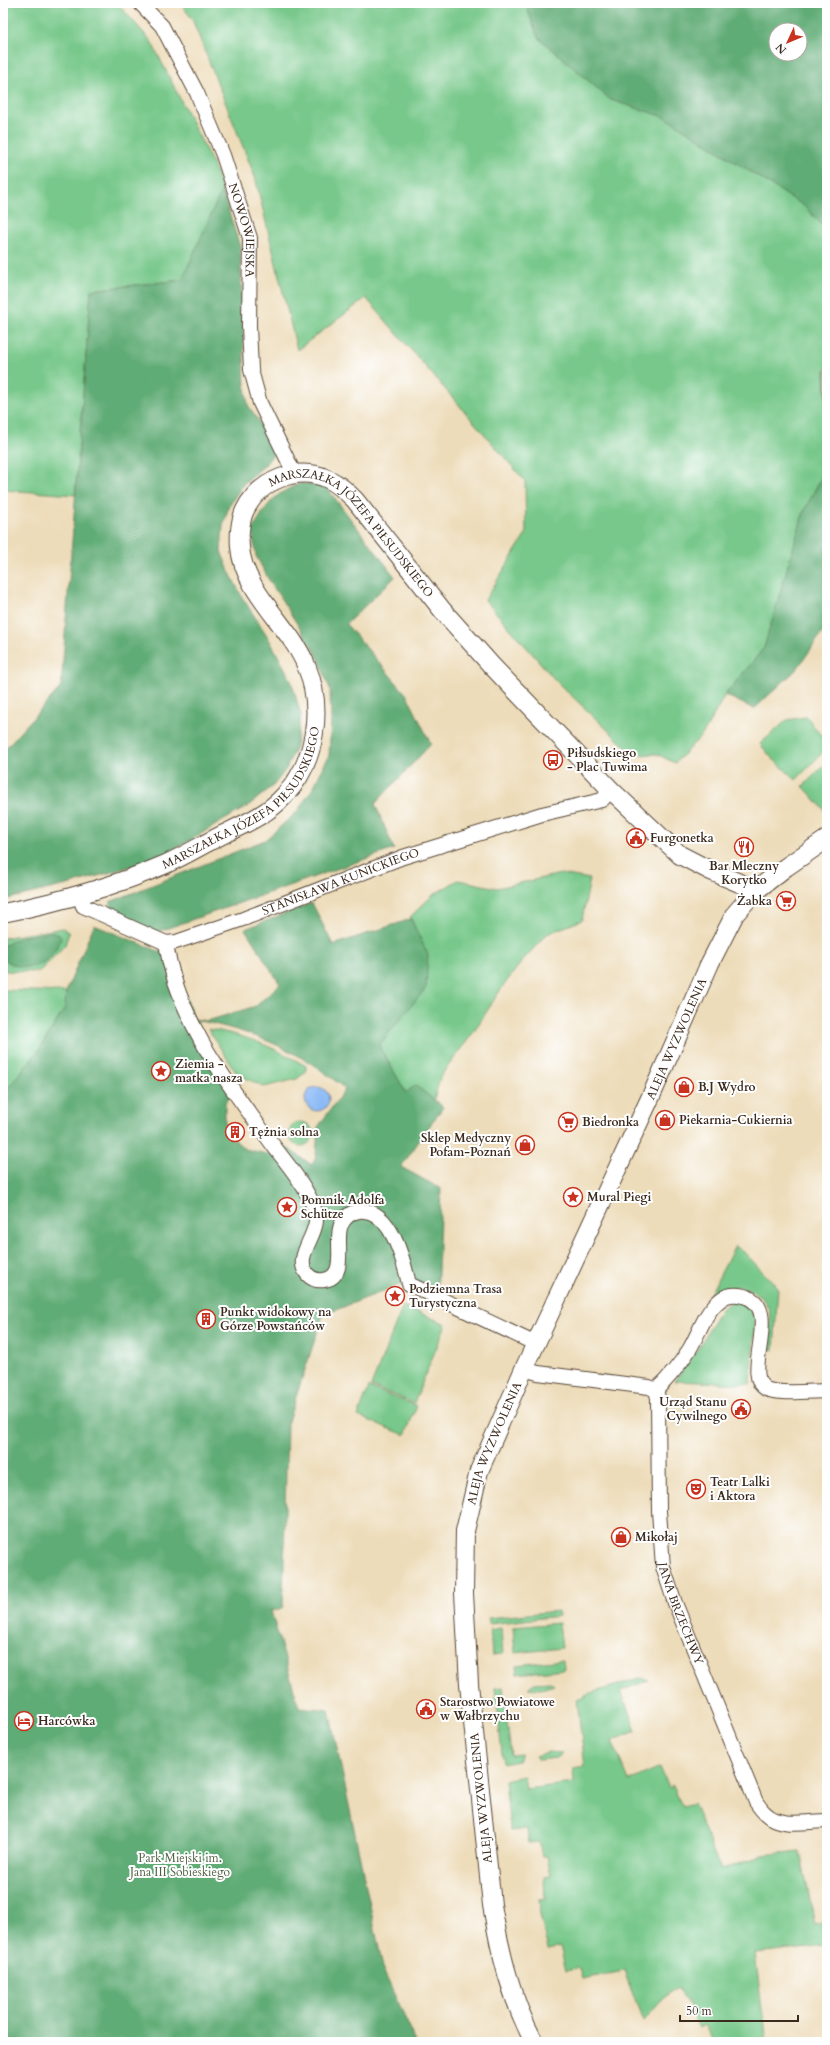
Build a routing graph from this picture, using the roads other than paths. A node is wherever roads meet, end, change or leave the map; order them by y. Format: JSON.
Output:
{"nodes":[{"id":1,"x":140,"y":3,"type":"edge"},
{"id":2,"x":294,"y":474,"type":"junction"},
{"id":3,"x":611,"y":790,"type":"junction"},
{"id":4,"x":827,"y":840,"type":"edge"},
{"id":5,"x":754,"y":892,"type":"junction"},
{"id":6,"x":79,"y":896,"type":"junction"},
{"id":7,"x":3,"y":913,"type":"edge"},
{"id":8,"x":166,"y":943,"type":"junction"},
{"id":9,"x":536,"y":1344,"type":"junction"},
{"id":10,"x":524,"y":1369,"type":"junction"},
{"id":11,"x":656,"y":1390,"type":"junction"},
{"id":12,"x":827,"y":1391,"type":"edge"},
{"id":13,"x":827,"y":1821,"type":"edge"},
{"id":14,"x":534,"y":2042,"type":"edge"}],
"edges":[{"from":1,"to":2,"type":"street","name":"NOWOWIEJSKA"},
{"from":2,"to":3,"type":"street","name":"MARSZAŁKA JÓZEFA PIŁSUDSKIEGO"},
{"from":2,"to":6,"type":"street","name":"MARSZAŁKA JÓZEFA PIŁSUDSKIEGO"},
{"from":3,"to":5,"type":"street","name":"MARSZAŁKA JÓZEFA PIŁSUDSKIEGO"},
{"from":3,"to":8,"type":"street","name":"STANISŁAWA KUNICKIEGO"},
{"from":4,"to":5,"type":"street","name":"ALEJA WYZWOLENIA"},
{"from":5,"to":9,"type":"street","name":"ALEJA WYZWOLENIA"},
{"from":6,"to":7,"type":"street","name":"MARSZAŁKA JÓZEFA PIŁSUDSKIEGO"},
{"from":6,"to":8,"type":"street"},
{"from":8,"to":9,"type":"street"},
{"from":9,"to":10,"type":"street","name":"ALEJA WYZWOLENIA"},
{"from":10,"to":11,"type":"street"},
{"from":10,"to":14,"type":"street","name":"ALEJA WYZWOLENIA"},
{"from":11,"to":12,"type":"street"},
{"from":11,"to":13,"type":"street","name":"JANA BRZECHWY"}]}
